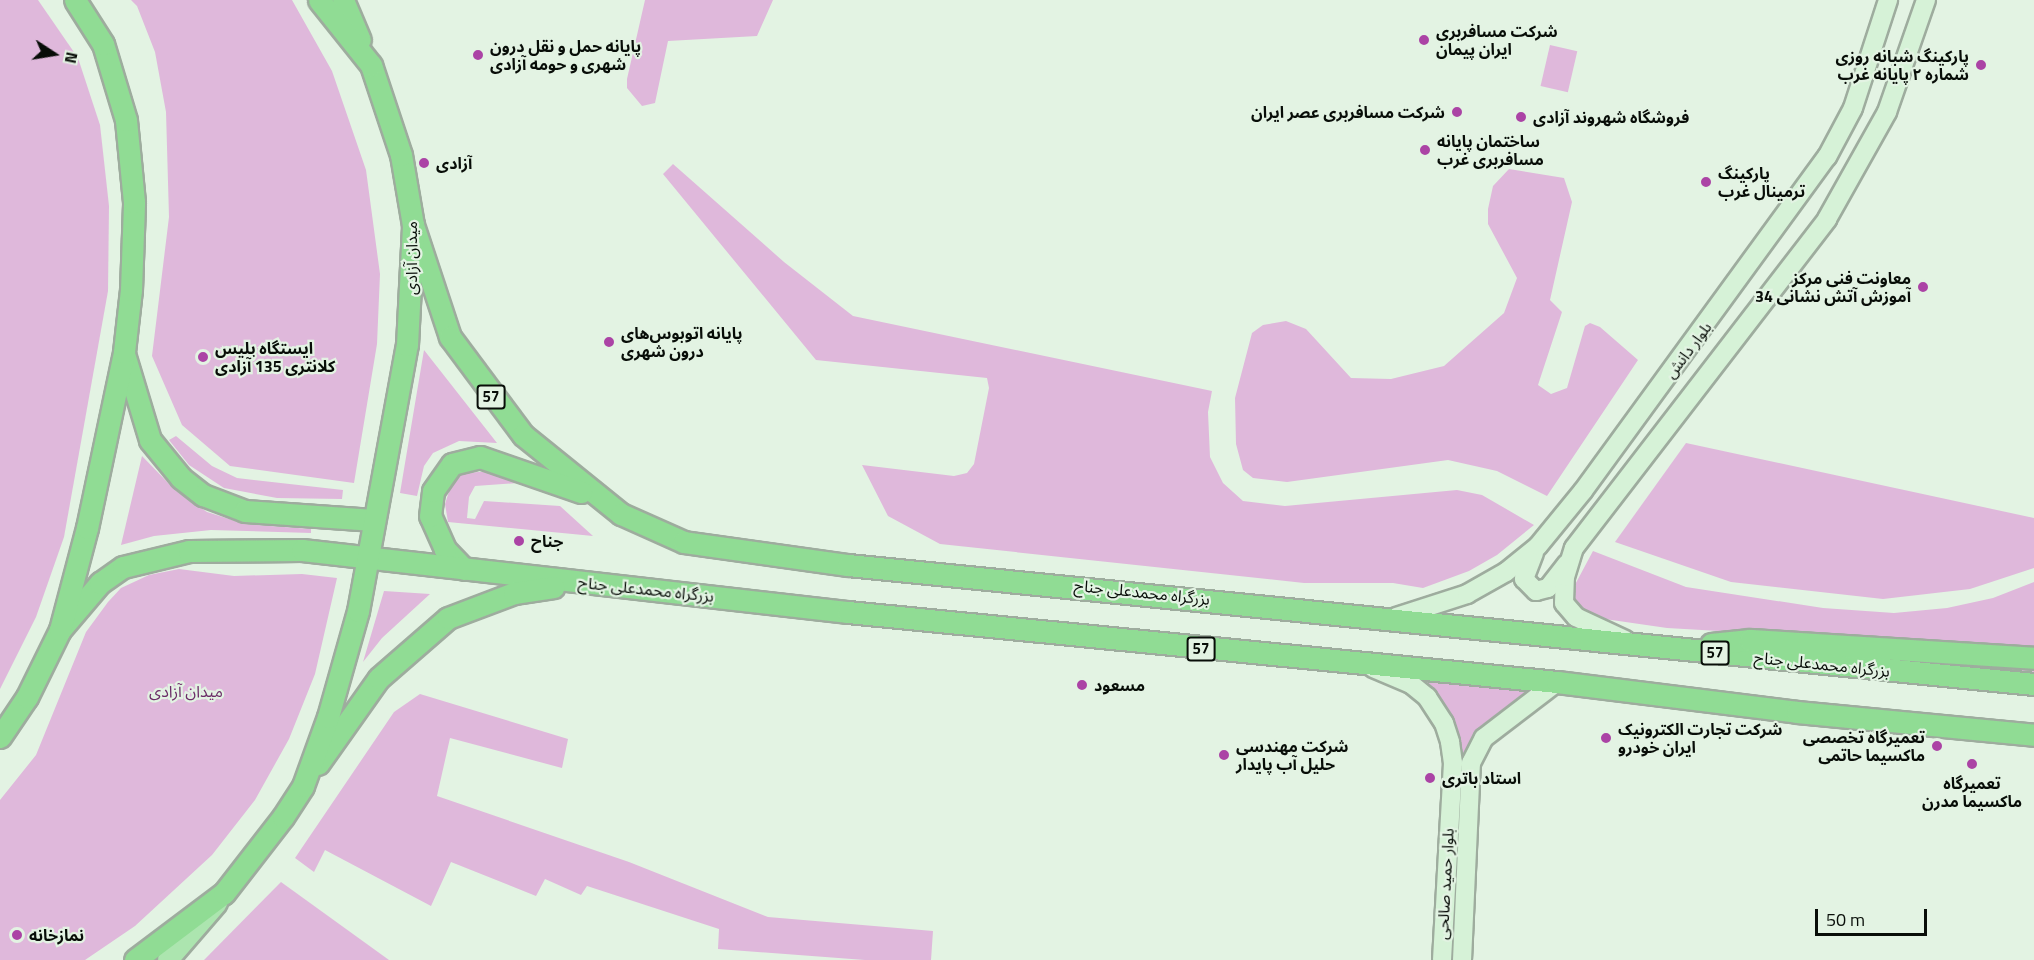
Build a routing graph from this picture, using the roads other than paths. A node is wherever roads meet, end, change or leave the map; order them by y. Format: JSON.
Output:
{"nodes":[{"id":1,"x":75,"y":0,"type":"edge"},
{"id":2,"x":319,"y":0,"type":"edge"},
{"id":3,"x":343,"y":0,"type":"edge"},
{"id":4,"x":1888,"y":0,"type":"edge"},
{"id":5,"x":1926,"y":0,"type":"edge"},
{"id":6,"x":371,"y":65,"type":"junction"},
{"id":7,"x":413,"y":225,"type":"junction"},
{"id":8,"x":124,"y":352,"type":"junction"},
{"id":9,"x":596,"y":497,"type":"junction"},
{"id":10,"x":374,"y":520,"type":"junction"},
{"id":11,"x":1538,"y":546,"type":"junction"},
{"id":12,"x":368,"y":557,"type":"junction"},
{"id":13,"x":1570,"y":560,"type":"junction"},
{"id":14,"x":464,"y":569,"type":"junction"},
{"id":15,"x":583,"y":582,"type":"junction"},
{"id":16,"x":1396,"y":617,"type":"junction"},
{"id":17,"x":60,"y":630,"type":"junction"},
{"id":18,"x":1632,"y":643,"type":"junction"},
{"id":19,"x":1673,"y":648,"type":"junction"},
{"id":20,"x":2034,"y":658,"type":"edge"},
{"id":21,"x":1369,"y":666,"type":"junction"},
{"id":22,"x":1557,"y":682,"type":"junction"},
{"id":23,"x":2034,"y":684,"type":"edge"},
{"id":24,"x":2034,"y":735,"type":"edge"},
{"id":25,"x":0,"y":737,"type":"edge"},
{"id":26,"x":303,"y":786,"type":"junction"},
{"id":27,"x":1446,"y":846,"type":"junction"},
{"id":28,"x":1467,"y":847,"type":"junction"},
{"id":29,"x":224,"y":893,"type":"junction"},
{"id":30,"x":135,"y":960,"type":"edge"},
{"id":31,"x":168,"y":960,"type":"edge"},
{"id":32,"x":1442,"y":960,"type":"edge"},
{"id":33,"x":1462,"y":960,"type":"edge"}],
"edges":[{"from":1,"to":8,"type":"highway"},
{"from":2,"to":6,"type":"highway","name":"میدان آزادی"},
{"from":3,"to":6,"type":"highway"},
{"from":4,"to":11,"type":"main road","name":"بلوار دانش"},
{"from":5,"to":13,"type":"main road","name":"بلوار دانش"},
{"from":6,"to":7,"type":"highway","name":"میدان آزادی"},
{"from":7,"to":9,"type":"highway","name":"بزرگراه محمدعلی جناح","number":"57"},
{"from":7,"to":10,"type":"highway","name":"میدان آزادی"},
{"from":8,"to":10,"type":"highway"},
{"from":8,"to":17,"type":"highway"},
{"from":9,"to":14,"type":"highway"},
{"from":9,"to":16,"type":"highway","name":"بزرگراه محمدعلی جناح","number":"57"},
{"from":10,"to":12,"type":"highway","name":"میدان آزادی"},
{"from":11,"to":13,"type":"main road"},
{"from":11,"to":16,"type":"main road","name":"بلوار دانش"},
{"from":12,"to":14,"type":"highway","name":"بزرگراه محمدعلی جناح","number":"57"},
{"from":12,"to":17,"type":"highway","name":"بزرگراه محمدعلی جناح"},
{"from":12,"to":26,"type":"highway","name":"میدان آزادی"},
{"from":13,"to":18,"type":"main road","name":"بلوار دانش"},
{"from":14,"to":15,"type":"highway","name":"بزرگراه محمدعلی جناح","number":"57"},
{"from":15,"to":21,"type":"highway","name":"بزرگراه محمدعلی جناح","number":"57"},
{"from":15,"to":26,"type":"highway"},
{"from":16,"to":18,"type":"highway","name":"بزرگراه محمدعلی جناح","number":"57"},
{"from":17,"to":25,"type":"highway"},
{"from":18,"to":19,"type":"highway","name":"بزرگراه محمدعلی جناح","number":"57"},
{"from":19,"to":20,"type":"highway"},
{"from":19,"to":23,"type":"highway","name":"بزرگراه محمدعلی جناح","number":"57"},
{"from":21,"to":22,"type":"highway","name":"بزرگراه محمدعلی جناح","number":"57"},
{"from":21,"to":27,"type":"main road","name":"بلوار حمید صالحی"},
{"from":22,"to":24,"type":"highway","name":"بزرگراه محمدعلی جناح","number":"57"},
{"from":22,"to":28,"type":"main road","name":"بلوار حمید صالحی"},
{"from":26,"to":29,"type":"highway","name":"میدان آزادی"},
{"from":27,"to":28,"type":"main road"},
{"from":27,"to":32,"type":"main road","name":"بلوار حمید صالحی"},
{"from":28,"to":33,"type":"main road","name":"بلوار حمید صالحی"},
{"from":29,"to":30,"type":"highway","name":"میدان آزادی"},
{"from":29,"to":31,"type":"main road"}]}
